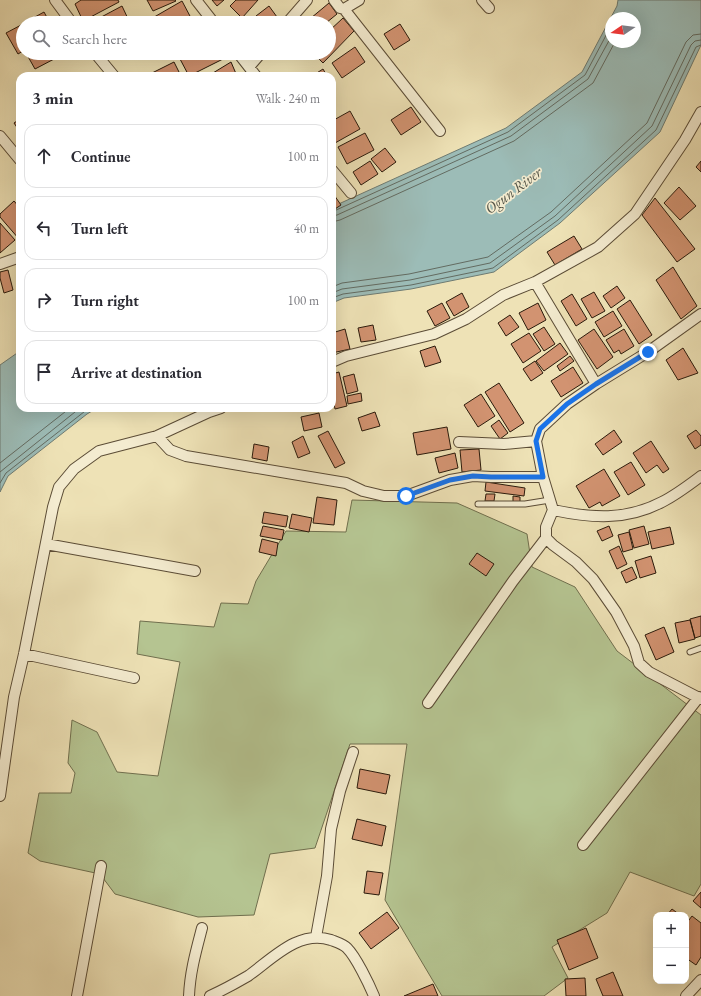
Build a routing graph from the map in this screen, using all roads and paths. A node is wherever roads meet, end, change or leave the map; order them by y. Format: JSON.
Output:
{"nodes":[{"id":1,"x":54,"y":0,"type":"edge"},
{"id":2,"x":196,"y":0,"type":"edge"},
{"id":3,"x":307,"y":0,"type":"edge"},
{"id":4,"x":334,"y":0,"type":"edge"},
{"id":5,"x":359,"y":0,"type":"edge"},
{"id":6,"x":344,"y":9,"type":"junction"},
{"id":7,"x":67,"y":16,"type":"edge"},
{"id":8,"x":209,"y":16,"type":"edge"},
{"id":9,"x":293,"y":16,"type":"edge"},
{"id":10,"x":101,"y":60,"type":"edge"},
{"id":11,"x":244,"y":60,"type":"edge"},
{"id":12,"x":255,"y":60,"type":"edge"},
{"id":13,"x":249,"y":67,"type":"junction"},
{"id":14,"x":111,"y":72,"type":"edge"},
{"id":15,"x":253,"y":72,"type":"edge"},
{"id":16,"x":701,"y":112,"type":"edge"},
{"id":17,"x":440,"y":131,"type":"dead end"},
{"id":18,"x":0,"y":136,"type":"edge"},
{"id":19,"x":4,"y":147,"type":"edge"},
{"id":20,"x":16,"y":157,"type":"edge"},
{"id":21,"x":336,"y":175,"type":"edge"},
{"id":22,"x":351,"y":193,"type":"dead end"},
{"id":23,"x":16,"y":258,"type":"edge"},
{"id":24,"x":0,"y":264,"type":"edge"},
{"id":25,"x":535,"y":282,"type":"junction"},
{"id":26,"x":701,"y":314,"type":"edge"},
{"id":27,"x":336,"y":360,"type":"edge"},
{"id":28,"x":596,"y":384,"type":"junction"},
{"id":29,"x":209,"y":412,"type":"edge"},
{"id":30,"x":157,"y":436,"type":"junction"},
{"id":31,"x":536,"y":441,"type":"junction"},
{"id":32,"x":459,"y":442,"type":"dead end"},
{"id":33,"x":543,"y":477,"type":"junction"},
{"id":34,"x":700,"y":480,"type":"edge"},
{"id":35,"x":550,"y":500,"type":"junction"},
{"id":36,"x":478,"y":504,"type":"dead end"},
{"id":37,"x":553,"y":510,"type":"junction"},
{"id":38,"x":546,"y":538,"type":"junction"},
{"id":39,"x":46,"y":544,"type":"junction"},
{"id":40,"x":195,"y":571,"type":"dead end"},
{"id":41,"x":701,"y":648,"type":"edge"},
{"id":42,"x":690,"y":652,"type":"dead end"},
{"id":43,"x":24,"y":654,"type":"junction"},
{"id":44,"x":134,"y":678,"type":"dead end"},
{"id":45,"x":700,"y":698,"type":"edge"},
{"id":46,"x":428,"y":704,"type":"dead end"},
{"id":47,"x":354,"y":752,"type":"dead end"},
{"id":48,"x":0,"y":796,"type":"edge"},
{"id":49,"x":583,"y":846,"type":"dead end"},
{"id":50,"x":101,"y":866,"type":"dead end"},
{"id":51,"x":202,"y":928,"type":"dead end"},
{"id":52,"x":316,"y":937,"type":"junction"},
{"id":53,"x":701,"y":980,"type":"edge"},
{"id":54,"x":77,"y":996,"type":"edge"},
{"id":55,"x":189,"y":996,"type":"edge"},
{"id":56,"x":210,"y":996,"type":"edge"},
{"id":57,"x":374,"y":996,"type":"edge"},
{"id":58,"x":686,"y":996,"type":"edge"}],
"edges":[{"from":1,"to":7,"type":"street"},
{"from":2,"to":8,"type":"street"},
{"from":3,"to":9,"type":"street"},
{"from":4,"to":6,"type":"street"},
{"from":5,"to":6,"type":"street"},
{"from":6,"to":17,"type":"street"},
{"from":10,"to":14,"type":"street"},
{"from":11,"to":13,"type":"street"},
{"from":12,"to":13,"type":"street"},
{"from":13,"to":15,"type":"street"},
{"from":16,"to":25,"type":"street"},
{"from":18,"to":19,"type":"street"},
{"from":19,"to":20,"type":"street"},
{"from":21,"to":22,"type":"street"},
{"from":23,"to":24,"type":"street"},
{"from":25,"to":27,"type":"street"},
{"from":25,"to":28,"type":"street"},
{"from":26,"to":28,"type":"street"},
{"from":28,"to":31,"type":"street"},
{"from":29,"to":30,"type":"street"},
{"from":30,"to":33,"type":"street"},
{"from":30,"to":39,"type":"street"},
{"from":31,"to":32,"type":"street"},
{"from":31,"to":33,"type":"street"},
{"from":33,"to":35,"type":"street"},
{"from":34,"to":37,"type":"street"},
{"from":35,"to":36,"type":"lane"},
{"from":35,"to":37,"type":"street"},
{"from":37,"to":38,"type":"street"},
{"from":38,"to":45,"type":"street"},
{"from":38,"to":46,"type":"street"},
{"from":39,"to":40,"type":"street"},
{"from":39,"to":43,"type":"street"},
{"from":41,"to":42,"type":"lane"},
{"from":43,"to":44,"type":"street"},
{"from":43,"to":48,"type":"street"},
{"from":45,"to":49,"type":"street"},
{"from":47,"to":52,"type":"street"},
{"from":50,"to":54,"type":"street"},
{"from":51,"to":55,"type":"street"},
{"from":52,"to":56,"type":"street"},
{"from":52,"to":57,"type":"street"},
{"from":53,"to":58,"type":"street"}]}
